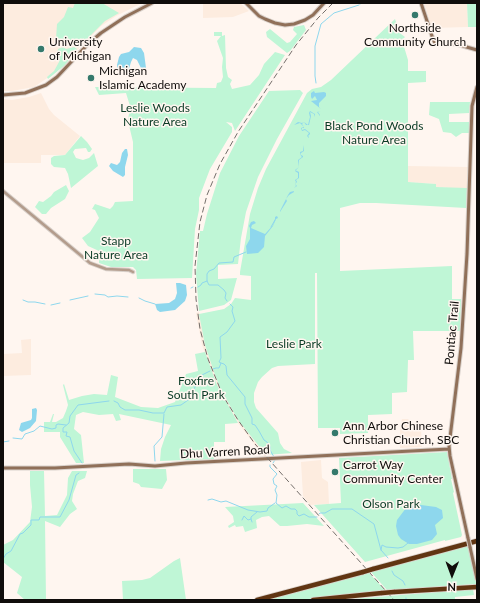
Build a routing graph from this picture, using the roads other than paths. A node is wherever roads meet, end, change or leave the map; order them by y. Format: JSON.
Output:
{"nodes":[{"id":1,"x":152,"y":3,"type":"edge"},
{"id":2,"x":246,"y":3,"type":"edge"},
{"id":3,"x":324,"y":3,"type":"edge"},
{"id":4,"x":421,"y":3,"type":"edge"},
{"id":5,"x":477,"y":50,"type":"edge"},
{"id":6,"x":477,"y":86,"type":"edge"},
{"id":7,"x":3,"y":95,"type":"edge"},
{"id":8,"x":3,"y":191,"type":"edge"},
{"id":9,"x":133,"y":272,"type":"dead end"},
{"id":10,"x":449,"y":449,"type":"junction"},
{"id":11,"x":3,"y":468,"type":"edge"},
{"id":12,"x":477,"y":540,"type":"edge"},
{"id":13,"x":477,"y":579,"type":"edge"},
{"id":14,"x":477,"y":586,"type":"edge"},
{"id":15,"x":257,"y":600,"type":"edge"},
{"id":16,"x":313,"y":600,"type":"edge"}],
"edges":[{"from":1,"to":7,"type":"main road"},
{"from":2,"to":3,"type":"main road"},
{"from":4,"to":5,"type":"main road"},
{"from":6,"to":10,"type":"main road","name":"Pontiac Trail"},
{"from":8,"to":9,"type":"street"},
{"from":10,"to":11,"type":"main road","name":"Dhu Varren Road"},
{"from":10,"to":13,"type":"main road","name":"Pontiac Trail","bridge":true},
{"from":12,"to":15,"type":"highway","bridge":true},
{"from":14,"to":16,"type":"highway","bridge":true}]}
